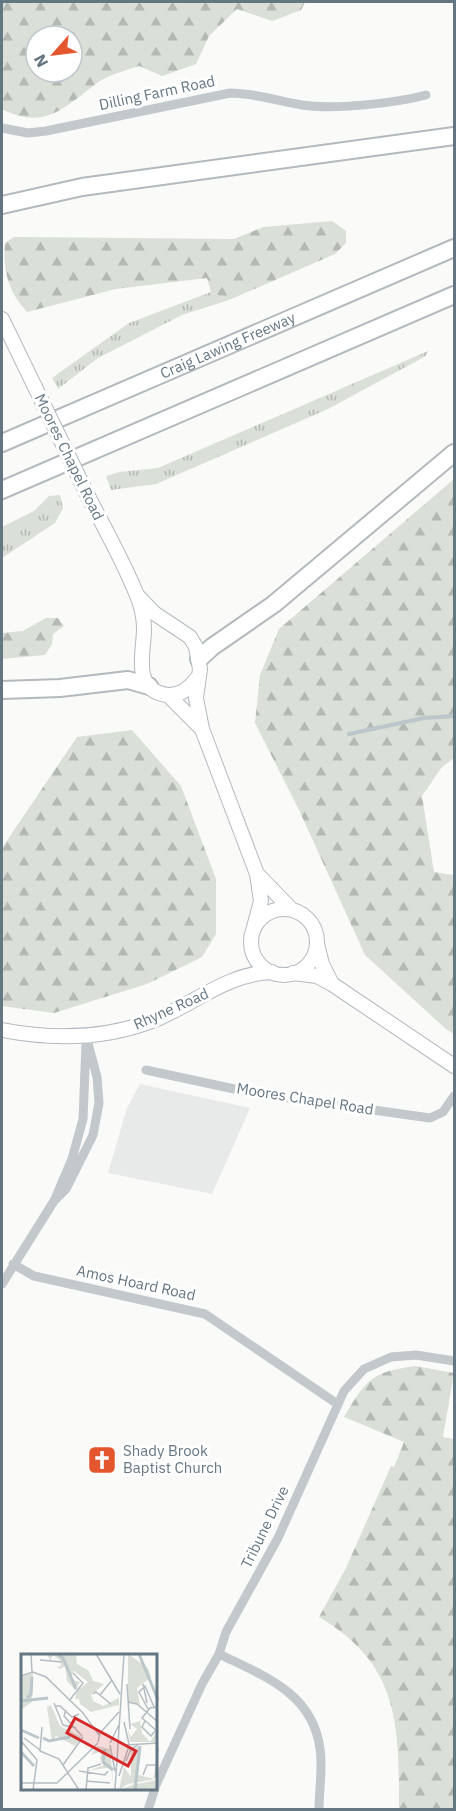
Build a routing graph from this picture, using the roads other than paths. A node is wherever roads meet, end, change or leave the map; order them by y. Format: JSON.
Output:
{"nodes":[{"id":1,"x":426,"y":95,"type":"dead end"},
{"id":2,"x":2,"y":128,"type":"edge"},
{"id":3,"x":454,"y":136,"type":"edge"},
{"id":4,"x":2,"y":205,"type":"edge"},
{"id":5,"x":454,"y":248,"type":"edge"},
{"id":6,"x":454,"y":295,"type":"edge"},
{"id":7,"x":2,"y":319,"type":"edge"},
{"id":8,"x":2,"y":443,"type":"edge"},
{"id":9,"x":454,"y":453,"type":"edge"},
{"id":10,"x":2,"y":490,"type":"edge"},
{"id":11,"x":137,"y":595,"type":"junction"},
{"id":12,"x":200,"y":659,"type":"junction"},
{"id":13,"x":197,"y":678,"type":"junction"},
{"id":14,"x":150,"y":686,"type":"junction"},
{"id":15,"x":2,"y":690,"type":"edge"},
{"id":16,"x":168,"y":695,"type":"junction"},
{"id":17,"x":202,"y":729,"type":"junction"},
{"id":18,"x":257,"y":874,"type":"junction"},
{"id":19,"x":291,"y":909,"type":"junction"},
{"id":20,"x":253,"y":932,"type":"junction"},
{"id":21,"x":316,"y":942,"type":"junction"},
{"id":22,"x":272,"y":972,"type":"junction"},
{"id":23,"x":293,"y":974,"type":"junction"},
{"id":24,"x":232,"y":980,"type":"junction"},
{"id":25,"x":332,"y":984,"type":"junction"},
{"id":26,"x":2,"y":1030,"type":"edge"},
{"id":27,"x":86,"y":1036,"type":"junction"},
{"id":28,"x":454,"y":1066,"type":"edge"},
{"id":29,"x":146,"y":1070,"type":"dead end"},
{"id":30,"x":454,"y":1095,"type":"edge"},
{"id":31,"x":14,"y":1264,"type":"junction"},
{"id":32,"x":2,"y":1284,"type":"edge"},
{"id":33,"x":454,"y":1361,"type":"edge"},
{"id":34,"x":336,"y":1403,"type":"junction"},
{"id":35,"x":219,"y":1654,"type":"junction"},
{"id":36,"x":158,"y":1780,"type":"edge"},
{"id":37,"x":154,"y":1790,"type":"edge"},
{"id":38,"x":148,"y":1809,"type":"edge"},
{"id":39,"x":319,"y":1809,"type":"edge"}],
"edges":[{"from":1,"to":2,"type":"street","name":"Dilling Farm Road"},
{"from":3,"to":4,"type":"highway"},
{"from":5,"to":8,"type":"highway","name":"Craig Lawing Freeway"},
{"from":6,"to":10,"type":"highway"},
{"from":7,"to":11,"type":"main road","name":"Moores Chapel Road","bridge":true},
{"from":9,"to":12,"type":"highway"},
{"from":11,"to":12,"type":"main road","name":"Moores Chapel Road"},
{"from":11,"to":14,"type":"main road","name":"Moores Chapel Road"},
{"from":12,"to":13,"type":"main road"},
{"from":13,"to":16,"type":"main road"},
{"from":13,"to":17,"type":"main road"},
{"from":14,"to":15,"type":"highway"},
{"from":14,"to":16,"type":"main road"},
{"from":16,"to":17,"type":"main road"},
{"from":17,"to":18,"type":"main road"},
{"from":18,"to":19,"type":"main road"},
{"from":18,"to":20,"type":"main road"},
{"from":19,"to":20,"type":"main road"},
{"from":19,"to":21,"type":"main road"},
{"from":20,"to":22,"type":"main road"},
{"from":20,"to":24,"type":"main road"},
{"from":21,"to":23,"type":"main road"},
{"from":21,"to":25,"type":"main road"},
{"from":22,"to":23,"type":"main road"},
{"from":22,"to":24,"type":"main road","name":"Rhyne Road"},
{"from":23,"to":25,"type":"main road"},
{"from":24,"to":27,"type":"main road","name":"Rhyne Road"},
{"from":25,"to":28,"type":"main road"},
{"from":26,"to":27,"type":"main road","name":"Rhyne Road"},
{"from":27,"to":31,"type":"street"},
{"from":29,"to":30,"type":"street","name":"Moores Chapel Road"},
{"from":31,"to":32,"type":"street"},
{"from":31,"to":34,"type":"street","name":"Amos Hoard Road"},
{"from":33,"to":34,"type":"street","name":"Tribune Drive"},
{"from":34,"to":35,"type":"street","name":"Tribune Drive"},
{"from":35,"to":36,"type":"street","name":"Tribune Drive"},
{"from":35,"to":39,"type":"street"},
{"from":37,"to":38,"type":"street","name":"Tribune Drive"}]}
